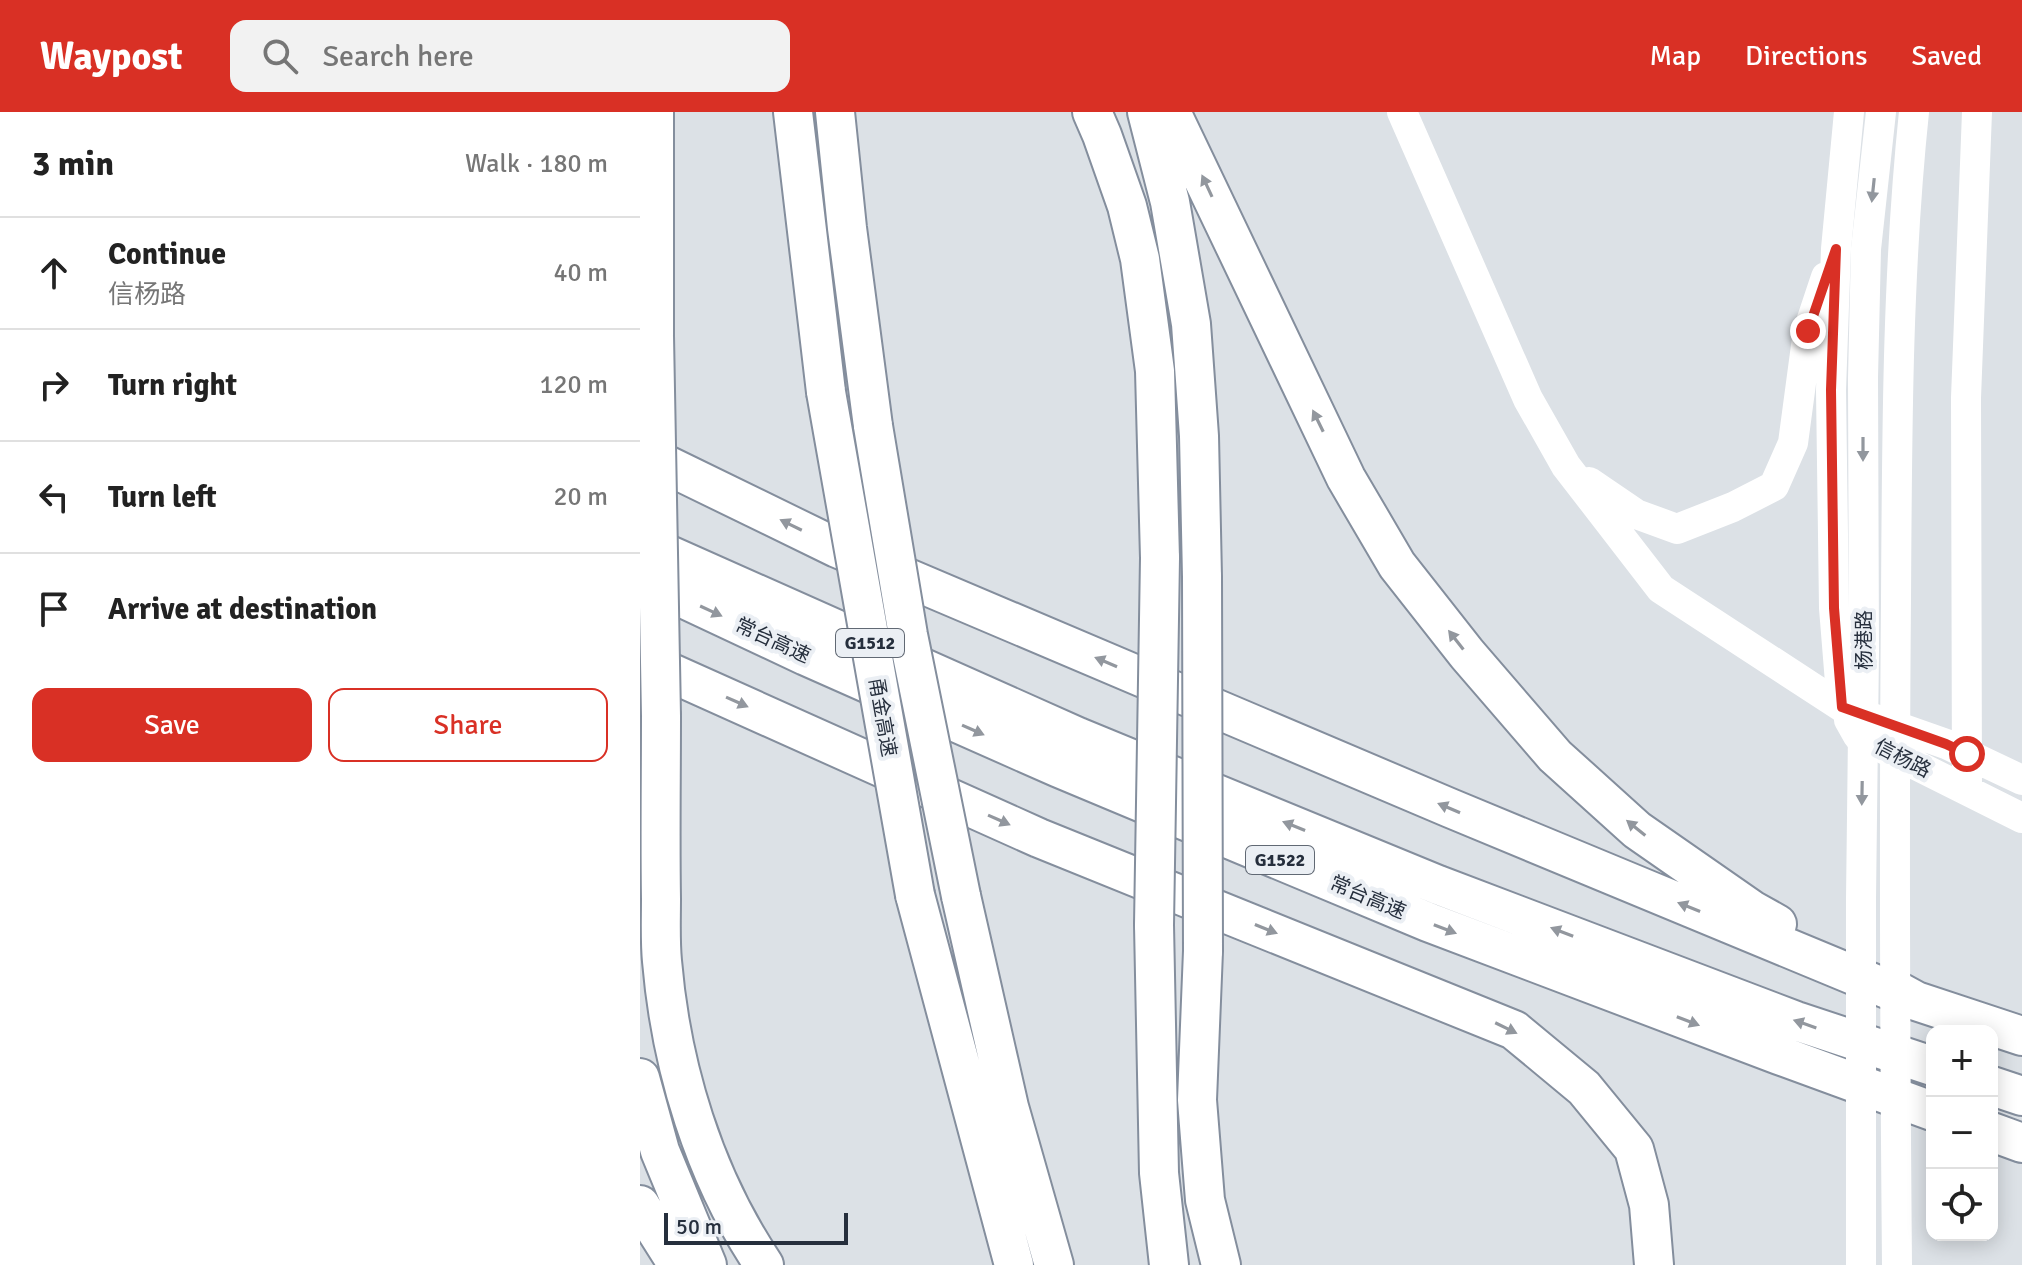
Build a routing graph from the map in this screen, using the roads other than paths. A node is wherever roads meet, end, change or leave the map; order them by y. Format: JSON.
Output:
{"nodes":[{"id":1,"x":654,"y":112,"type":"edge"},
{"id":2,"x":793,"y":112,"type":"edge"},
{"id":3,"x":835,"y":112,"type":"edge"},
{"id":4,"x":1092,"y":112,"type":"edge"},
{"id":5,"x":1147,"y":112,"type":"edge"},
{"id":6,"x":1171,"y":112,"type":"edge"},
{"id":7,"x":1402,"y":112,"type":"edge"},
{"id":8,"x":1849,"y":112,"type":"edge"},
{"id":9,"x":1881,"y":112,"type":"edge"},
{"id":10,"x":1914,"y":112,"type":"edge"},
{"id":11,"x":1977,"y":112,"type":"edge"},
{"id":12,"x":1836,"y":249,"type":"junction"},
{"id":13,"x":640,"y":452,"type":"edge"},
{"id":14,"x":1566,"y":466,"type":"junction"},
{"id":15,"x":640,"y":542,"type":"edge"},
{"id":16,"x":640,"y":578,"type":"edge"},
{"id":17,"x":640,"y":659,"type":"edge"},
{"id":18,"x":1842,"y":707,"type":"junction"},
{"id":19,"x":1967,"y":754,"type":"junction"},
{"id":20,"x":2022,"y":780,"type":"edge"},
{"id":21,"x":1967,"y":790,"type":"junction"},
{"id":22,"x":2022,"y":818,"type":"edge"},
{"id":23,"x":1916,"y":1001,"type":"junction"},
{"id":24,"x":2022,"y":1036,"type":"edge"},
{"id":25,"x":1926,"y":1064,"type":"edge"},
{"id":26,"x":640,"y":1078,"type":"edge"},
{"id":27,"x":1998,"y":1088,"type":"edge"},
{"id":28,"x":2022,"y":1096,"type":"edge"},
{"id":29,"x":1926,"y":1109,"type":"edge"},
{"id":30,"x":1998,"y":1134,"type":"edge"},
{"id":31,"x":2022,"y":1143,"type":"edge"},
{"id":32,"x":640,"y":1205,"type":"edge"},
{"id":33,"x":678,"y":1265,"type":"edge"},
{"id":34,"x":707,"y":1265,"type":"edge"},
{"id":35,"x":764,"y":1265,"type":"edge"},
{"id":36,"x":1014,"y":1265,"type":"edge"},
{"id":37,"x":1054,"y":1265,"type":"edge"},
{"id":38,"x":1169,"y":1265,"type":"edge"},
{"id":39,"x":1221,"y":1265,"type":"edge"},
{"id":40,"x":1654,"y":1265,"type":"edge"},
{"id":41,"x":1861,"y":1265,"type":"edge"},
{"id":42,"x":1897,"y":1265,"type":"edge"}],
"edges":[{"from":1,"to":35,"type":"highway","bridge":true},
{"from":2,"to":36,"type":"highway","name":"甬金高速","number":"G1512","bridge":true},
{"from":3,"to":37,"type":"highway","name":"甬金高速","number":"G1512","bridge":true},
{"from":4,"to":38,"type":"highway","bridge":true},
{"from":5,"to":39,"type":"highway","bridge":true},
{"from":23,"to":6,"type":"highway","one_way":true},
{"from":7,"to":14,"type":"street"},
{"from":8,"to":12,"type":"street"},
{"from":9,"to":41,"type":"street","name":"杨港路","one_way":true,"bridge":true},
{"from":10,"to":42,"type":"street","name":"杨港路","bridge":true},
{"from":11,"to":19,"type":"street"},
{"from":12,"to":14,"type":"street"},
{"from":12,"to":18,"type":"street"},
{"from":23,"to":13,"type":"highway","one_way":true},
{"from":14,"to":18,"type":"street"},
{"from":25,"to":15,"type":"highway","name":"常台高速","number":"G1522","one_way":true},
{"from":16,"to":29,"type":"highway","name":"常台高速","number":"G1522","one_way":true},
{"from":17,"to":40,"type":"highway","one_way":true},
{"from":18,"to":19,"type":"street","name":"信杨路"},
{"from":18,"to":21,"type":"street","name":"信杨路"},
{"from":19,"to":20,"type":"street","name":"信杨路"},
{"from":19,"to":21,"type":"street"},
{"from":21,"to":22,"type":"street","name":"信杨路"},
{"from":23,"to":24,"type":"highway"},
{"from":26,"to":34,"type":"highway"},
{"from":27,"to":28,"type":"highway"},
{"from":30,"to":31,"type":"highway"},
{"from":32,"to":33,"type":"highway"}]}
